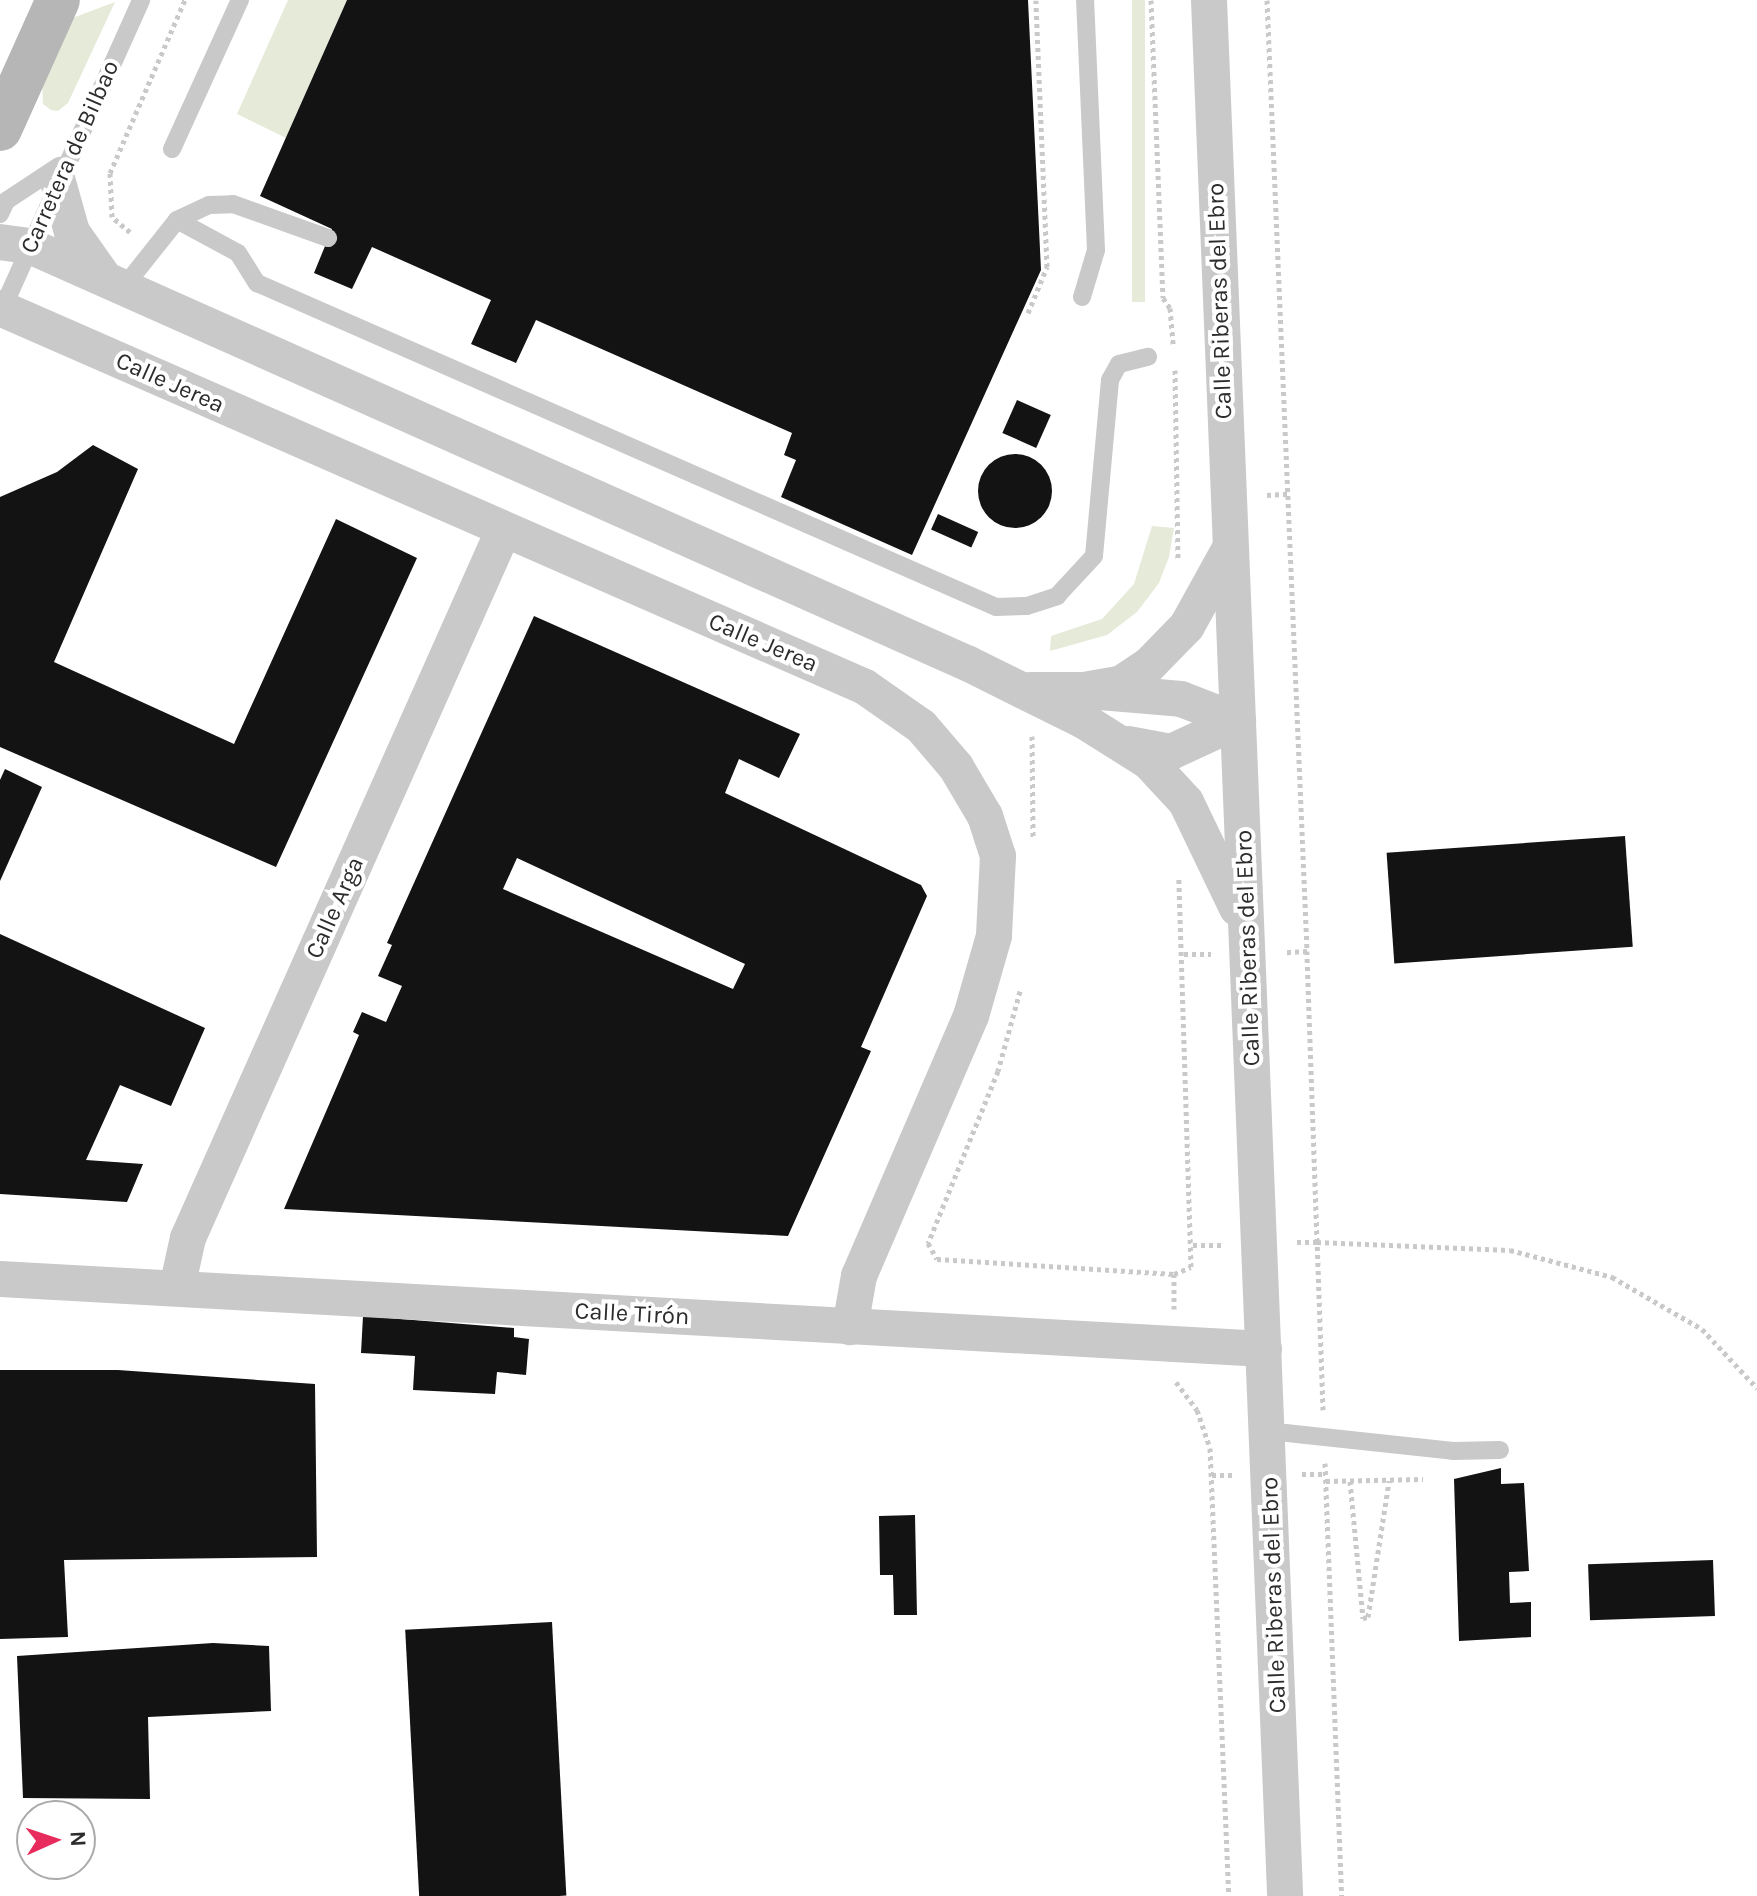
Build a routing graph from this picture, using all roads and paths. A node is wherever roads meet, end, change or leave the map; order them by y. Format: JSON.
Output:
{"nodes":[{"id":1,"x":58,"y":0,"type":"edge"},
{"id":2,"x":141,"y":0,"type":"edge"},
{"id":3,"x":240,"y":0,"type":"edge"},
{"id":4,"x":1036,"y":0,"type":"edge"},
{"id":5,"x":1085,"y":0,"type":"edge"},
{"id":6,"x":1151,"y":0,"type":"edge"},
{"id":7,"x":1209,"y":0,"type":"edge"},
{"id":8,"x":1267,"y":0,"type":"edge"},
{"id":9,"x":0,"y":129,"type":"edge"},
{"id":10,"x":172,"y":149,"type":"dead end"},
{"id":11,"x":63,"y":171,"type":"junction"},
{"id":12,"x":0,"y":214,"type":"edge"},
{"id":13,"x":177,"y":220,"type":"junction"},
{"id":14,"x":328,"y":238,"type":"dead end"},
{"id":15,"x":15,"y":244,"type":"edge"},
{"id":16,"x":114,"y":284,"type":"junction"},
{"id":17,"x":1082,"y":297,"type":"dead end"},
{"id":18,"x":1,"y":311,"type":"edge"},
{"id":19,"x":1028,"y":313,"type":"dead end"},
{"id":20,"x":1174,"y":352,"type":"dead end"},
{"id":21,"x":1148,"y":357,"type":"dead end"},
{"id":22,"x":1175,"y":367,"type":"dead end"},
{"id":23,"x":503,"y":531,"type":"junction"},
{"id":24,"x":1231,"y":547,"type":"junction"},
{"id":25,"x":1175,"y":570,"type":"dead end"},
{"id":26,"x":1025,"y":690,"type":"junction"},
{"id":27,"x":1084,"y":690,"type":"junction"},
{"id":28,"x":1238,"y":721,"type":"junction"},
{"id":29,"x":1044,"y":732,"type":"dead end"},
{"id":30,"x":1107,"y":736,"type":"junction"},
{"id":31,"x":1034,"y":851,"type":"dead end"},
{"id":32,"x":1177,"y":870,"type":"dead end"},
{"id":33,"x":1247,"y":942,"type":"junction"},
{"id":34,"x":1021,"y":985,"type":"dead end"},
{"id":35,"x":0,"y":1279,"type":"edge"},
{"id":36,"x":177,"y":1288,"type":"junction"},
{"id":37,"x":850,"y":1327,"type":"junction"},
{"id":38,"x":1264,"y":1349,"type":"junction"},
{"id":39,"x":1168,"y":1376,"type":"dead end"},
{"id":40,"x":1757,"y":1388,"type":"edge"},
{"id":41,"x":1267,"y":1431,"type":"junction"},
{"id":42,"x":1323,"y":1437,"type":"junction"},
{"id":43,"x":1500,"y":1450,"type":"dead end"},
{"id":44,"x":1434,"y":1479,"type":"dead end"},
{"id":45,"x":1326,"y":1481,"type":"junction"},
{"id":46,"x":1350,"y":1481,"type":"junction"},
{"id":47,"x":1389,"y":1481,"type":"junction"},
{"id":48,"x":1229,"y":1896,"type":"edge"},
{"id":49,"x":1285,"y":1896,"type":"edge"},
{"id":50,"x":1342,"y":1896,"type":"edge"}],
"edges":[{"from":1,"to":9,"type":"main road"},
{"from":2,"to":11,"type":"lane","name":"Carretera de Bilbao"},
{"from":3,"to":10,"type":"lane"},
{"from":4,"to":19,"type":"path"},
{"from":5,"to":17,"type":"lane"},
{"from":6,"to":20,"type":"path"},
{"from":7,"to":24,"type":"street","name":"Calle Riberas del Ebro"},
{"from":8,"to":33,"type":"path"},
{"from":11,"to":12,"type":"lane"},
{"from":11,"to":15,"type":"lane","name":"Carretera de Bilbao"},
{"from":11,"to":16,"type":"street"},
{"from":13,"to":14,"type":"lane"},
{"from":13,"to":16,"type":"lane"},
{"from":13,"to":21,"type":"lane"},
{"from":15,"to":16,"type":"street"},
{"from":15,"to":18,"type":"lane","name":"Carretera de Bilbao"},
{"from":16,"to":26,"type":"street"},
{"from":18,"to":23,"type":"street","name":"Calle Jerea"},
{"from":22,"to":25,"type":"path"},
{"from":23,"to":36,"type":"street","name":"Calle Arga"},
{"from":23,"to":37,"type":"street","name":"Calle Jerea"},
{"from":24,"to":27,"type":"street"},
{"from":24,"to":28,"type":"street","name":"Calle Riberas del Ebro"},
{"from":26,"to":27,"type":"street"},
{"from":26,"to":30,"type":"street"},
{"from":27,"to":28,"type":"street"},
{"from":28,"to":30,"type":"street"},
{"from":28,"to":33,"type":"street","name":"Calle Riberas del Ebro"},
{"from":29,"to":31,"type":"path"},
{"from":30,"to":33,"type":"street"},
{"from":32,"to":34,"type":"path"},
{"from":33,"to":38,"type":"street","name":"Calle Riberas del Ebro"},
{"from":35,"to":36,"type":"street","name":"Calle Tirón"},
{"from":36,"to":37,"type":"street","name":"Calle Tirón"},
{"from":37,"to":38,"type":"street","name":"Calle Tirón"},
{"from":38,"to":41,"type":"street","name":"Calle Riberas del Ebro"},
{"from":39,"to":48,"type":"path"},
{"from":40,"to":42,"type":"path"},
{"from":41,"to":42,"type":"lane"},
{"from":41,"to":49,"type":"street","name":"Calle Riberas del Ebro"},
{"from":42,"to":43,"type":"lane"},
{"from":42,"to":45,"type":"path"},
{"from":44,"to":47,"type":"path"},
{"from":45,"to":46,"type":"path"},
{"from":45,"to":50,"type":"path"},
{"from":46,"to":47,"type":"path"},
{"from":46,"to":47,"type":"path"}]}
